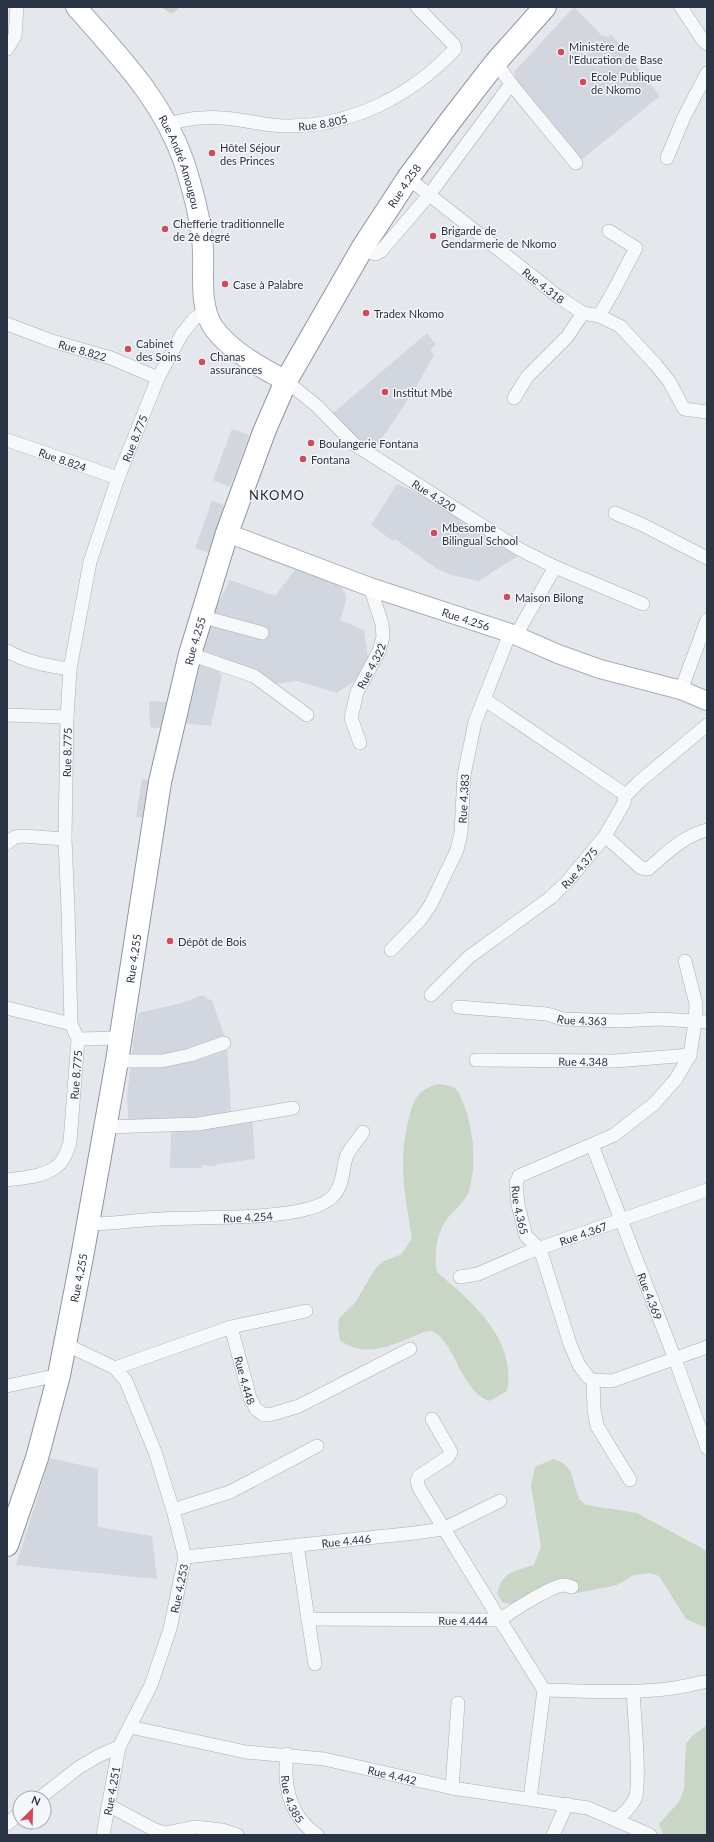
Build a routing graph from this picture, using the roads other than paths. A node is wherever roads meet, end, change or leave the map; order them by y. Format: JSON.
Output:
{"nodes":[{"id":1,"x":17,"y":7,"type":"edge"},
{"id":2,"x":76,"y":7,"type":"edge"},
{"id":3,"x":417,"y":7,"type":"edge"},
{"id":4,"x":546,"y":7,"type":"edge"},
{"id":5,"x":680,"y":7,"type":"edge"},
{"id":6,"x":707,"y":44,"type":"edge"},
{"id":7,"x":7,"y":49,"type":"edge"},
{"id":8,"x":496,"y":62,"type":"junction"},
{"id":9,"x":707,"y":73,"type":"edge"},
{"id":10,"x":511,"y":84,"type":"junction"},
{"id":11,"x":168,"y":124,"type":"junction"},
{"id":12,"x":666,"y":158,"type":"dead end"},
{"id":13,"x":576,"y":163,"type":"dead end"},
{"id":14,"x":408,"y":178,"type":"junction"},
{"id":15,"x":429,"y":195,"type":"junction"},
{"id":16,"x":609,"y":232,"type":"dead end"},
{"id":17,"x":363,"y":247,"type":"junction"},
{"id":18,"x":206,"y":311,"type":"junction"},
{"id":19,"x":584,"y":313,"type":"junction"},
{"id":20,"x":599,"y":316,"type":"junction"},
{"id":21,"x":7,"y":324,"type":"edge"},
{"id":22,"x":158,"y":378,"type":"junction"},
{"id":23,"x":286,"y":380,"type":"junction"},
{"id":24,"x":514,"y":398,"type":"dead end"},
{"id":25,"x":707,"y":412,"type":"edge"},
{"id":26,"x":7,"y":440,"type":"edge"},
{"id":27,"x":118,"y":478,"type":"junction"},
{"id":28,"x":615,"y":513,"type":"dead end"},
{"id":29,"x":227,"y":533,"type":"junction"},
{"id":30,"x":707,"y":558,"type":"edge"},
{"id":31,"x":555,"y":567,"type":"junction"},
{"id":32,"x":370,"y":587,"type":"junction"},
{"id":33,"x":643,"y":604,"type":"dead end"},
{"id":34,"x":200,"y":616,"type":"junction"},
{"id":35,"x":707,"y":620,"type":"edge"},
{"id":36,"x":262,"y":633,"type":"dead end"},
{"id":37,"x":513,"y":634,"type":"junction"},
{"id":38,"x":7,"y":651,"type":"edge"},
{"id":39,"x":190,"y":654,"type":"junction"},
{"id":40,"x":70,"y":669,"type":"junction"},
{"id":41,"x":680,"y":690,"type":"junction"},
{"id":42,"x":484,"y":699,"type":"junction"},
{"id":43,"x":707,"y":701,"type":"edge"},
{"id":44,"x":7,"y":715,"type":"edge"},
{"id":45,"x":307,"y":715,"type":"dead end"},
{"id":46,"x":67,"y":717,"type":"junction"},
{"id":47,"x":707,"y":725,"type":"edge"},
{"id":48,"x":360,"y":743,"type":"dead end"},
{"id":49,"x":625,"y":796,"type":"junction"},
{"id":50,"x":707,"y":830,"type":"edge"},
{"id":51,"x":605,"y":836,"type":"junction"},
{"id":52,"x":65,"y":839,"type":"junction"},
{"id":53,"x":7,"y":843,"type":"edge"},
{"id":54,"x":391,"y":950,"type":"dead end"},
{"id":55,"x":685,"y":960,"type":"dead end"},
{"id":56,"x":431,"y":995,"type":"dead end"},
{"id":57,"x":458,"y":1007,"type":"dead end"},
{"id":58,"x":7,"y":1008,"type":"edge"},
{"id":59,"x":701,"y":1022,"type":"edge"},
{"id":60,"x":70,"y":1024,"type":"junction"},
{"id":61,"x":120,"y":1038,"type":"junction"},
{"id":62,"x":78,"y":1039,"type":"junction"},
{"id":63,"x":224,"y":1043,"type":"dead end"},
{"id":64,"x":690,"y":1055,"type":"junction"},
{"id":65,"x":476,"y":1060,"type":"dead end"},
{"id":66,"x":117,"y":1061,"type":"junction"},
{"id":67,"x":293,"y":1108,"type":"dead end"},
{"id":68,"x":106,"y":1127,"type":"junction"},
{"id":69,"x":363,"y":1132,"type":"dead end"},
{"id":70,"x":592,"y":1145,"type":"junction"},
{"id":71,"x":7,"y":1180,"type":"edge"},
{"id":72,"x":706,"y":1192,"type":"edge"},
{"id":73,"x":621,"y":1220,"type":"junction"},
{"id":74,"x":88,"y":1224,"type":"junction"},
{"id":75,"x":540,"y":1249,"type":"junction"},
{"id":76,"x":460,"y":1277,"type":"dead end"},
{"id":77,"x":306,"y":1311,"type":"dead end"},
{"id":78,"x":231,"y":1327,"type":"junction"},
{"id":79,"x":65,"y":1344,"type":"junction"},
{"id":80,"x":707,"y":1347,"type":"edge"},
{"id":81,"x":410,"y":1349,"type":"dead end"},
{"id":82,"x":675,"y":1359,"type":"junction"},
{"id":83,"x":114,"y":1368,"type":"junction"},
{"id":84,"x":59,"y":1375,"type":"junction"},
{"id":85,"x":592,"y":1380,"type":"junction"},
{"id":86,"x":7,"y":1386,"type":"edge"},
{"id":87,"x":432,"y":1419,"type":"dead end"},
{"id":88,"x":317,"y":1446,"type":"dead end"},
{"id":89,"x":707,"y":1448,"type":"edge"},
{"id":90,"x":630,"y":1480,"type":"dead end"},
{"id":91,"x":500,"y":1501,"type":"dead end"},
{"id":92,"x":173,"y":1510,"type":"junction"},
{"id":93,"x":443,"y":1529,"type":"junction"},
{"id":94,"x":7,"y":1545,"type":"edge"},
{"id":95,"x":297,"y":1545,"type":"junction"},
{"id":96,"x":185,"y":1557,"type":"junction"},
{"id":97,"x":572,"y":1587,"type":"dead end"},
{"id":98,"x":308,"y":1619,"type":"junction"},
{"id":99,"x":500,"y":1620,"type":"junction"},
{"id":100,"x":315,"y":1664,"type":"dead end"},
{"id":101,"x":703,"y":1682,"type":"dead end"},
{"id":102,"x":544,"y":1690,"type":"junction"},
{"id":103,"x":633,"y":1691,"type":"junction"},
{"id":104,"x":458,"y":1703,"type":"dead end"},
{"id":105,"x":130,"y":1727,"type":"junction"},
{"id":106,"x":119,"y":1747,"type":"junction"},
{"id":107,"x":287,"y":1754,"type":"junction"},
{"id":108,"x":452,"y":1788,"type":"junction"},
{"id":109,"x":50,"y":1790,"type":"edge"},
{"id":110,"x":530,"y":1799,"type":"junction"},
{"id":111,"x":567,"y":1804,"type":"junction"},
{"id":112,"x":108,"y":1805,"type":"junction"},
{"id":113,"x":616,"y":1819,"type":"junction"},
{"id":114,"x":103,"y":1835,"type":"edge"},
{"id":115,"x":237,"y":1835,"type":"edge"},
{"id":116,"x":317,"y":1835,"type":"edge"},
{"id":117,"x":553,"y":1835,"type":"edge"},
{"id":118,"x":650,"y":1835,"type":"edge"}],
"edges":[{"from":1,"to":7,"type":"street"},
{"from":2,"to":11,"type":"main road","name":"Rue André Amougou"},
{"from":3,"to":11,"type":"street","name":"Rue 8.805"},
{"from":4,"to":8,"type":"highway","name":"Rue 4.258"},
{"from":5,"to":6,"type":"street"},
{"from":8,"to":10,"type":"street"},
{"from":8,"to":14,"type":"highway","name":"Rue 4.258"},
{"from":9,"to":12,"type":"street"},
{"from":10,"to":13,"type":"street"},
{"from":10,"to":15,"type":"street"},
{"from":11,"to":18,"type":"main road","name":"Rue André Amougou"},
{"from":14,"to":15,"type":"street","name":"Rue 4.318"},
{"from":14,"to":17,"type":"highway","name":"Rue 4.258"},
{"from":15,"to":17,"type":"street"},
{"from":15,"to":19,"type":"street","name":"Rue 4.318"},
{"from":16,"to":20,"type":"street"},
{"from":17,"to":23,"type":"highway","name":"Rue 4.258"},
{"from":18,"to":22,"type":"street","name":"Rue 8.775"},
{"from":18,"to":23,"type":"main road","name":"Rue André Amougou"},
{"from":19,"to":20,"type":"street","name":"Rue 4.318"},
{"from":19,"to":24,"type":"street"},
{"from":20,"to":25,"type":"street","name":"Rue 4.318"},
{"from":21,"to":22,"type":"street","name":"Rue 8.822"},
{"from":22,"to":27,"type":"street","name":"Rue 8.775"},
{"from":23,"to":29,"type":"highway","name":"Rue 4.255"},
{"from":23,"to":31,"type":"street","name":"Rue 4.320"},
{"from":26,"to":27,"type":"street","name":"Rue 8.824"},
{"from":27,"to":40,"type":"street","name":"Rue 8.775"},
{"from":28,"to":30,"type":"street"},
{"from":29,"to":32,"type":"street","name":"Rue 4.256"},
{"from":29,"to":34,"type":"highway","name":"Rue 4.255"},
{"from":31,"to":33,"type":"street","name":"Rue 4.320"},
{"from":31,"to":37,"type":"street","name":"Rue 4.383"},
{"from":32,"to":37,"type":"street","name":"Rue 4.256"},
{"from":32,"to":48,"type":"street","name":"Rue 4.322"},
{"from":34,"to":36,"type":"street"},
{"from":34,"to":39,"type":"highway","name":"Rue 4.255"},
{"from":35,"to":41,"type":"street"},
{"from":37,"to":41,"type":"street","name":"Rue 4.256"},
{"from":37,"to":42,"type":"street","name":"Rue 4.383"},
{"from":38,"to":40,"type":"street"},
{"from":39,"to":45,"type":"street"},
{"from":39,"to":61,"type":"highway","name":"Rue 4.255"},
{"from":40,"to":46,"type":"street","name":"Rue 8.775"},
{"from":41,"to":43,"type":"street","name":"Rue 4.256"},
{"from":42,"to":49,"type":"street"},
{"from":42,"to":54,"type":"street","name":"Rue 4.383"},
{"from":44,"to":46,"type":"street"},
{"from":46,"to":52,"type":"street","name":"Rue 8.775"},
{"from":47,"to":49,"type":"street","name":"Rue 4.375"},
{"from":49,"to":51,"type":"street","name":"Rue 4.375"},
{"from":50,"to":51,"type":"street"},
{"from":51,"to":56,"type":"street","name":"Rue 4.375"},
{"from":52,"to":53,"type":"street"},
{"from":52,"to":60,"type":"street","name":"Rue 8.775"},
{"from":55,"to":59,"type":"street","name":"Rue 4.365"},
{"from":57,"to":59,"type":"street","name":"Rue 4.363"},
{"from":58,"to":60,"type":"street"},
{"from":59,"to":64,"type":"street","name":"Rue 4.365"},
{"from":60,"to":62,"type":"street","name":"Rue 8.775"},
{"from":61,"to":62,"type":"street"},
{"from":61,"to":66,"type":"highway","name":"Rue 4.255"},
{"from":62,"to":71,"type":"street","name":"Rue 8.775"},
{"from":63,"to":66,"type":"street"},
{"from":64,"to":65,"type":"street","name":"Rue 4.348"},
{"from":64,"to":70,"type":"street","name":"Rue 4.365"},
{"from":66,"to":68,"type":"highway","name":"Rue 4.255"},
{"from":67,"to":68,"type":"street"},
{"from":68,"to":74,"type":"highway","name":"Rue 4.255"},
{"from":69,"to":74,"type":"street","name":"Rue 4.254"},
{"from":70,"to":73,"type":"street","name":"Rue 4.369"},
{"from":70,"to":75,"type":"street","name":"Rue 4.365"},
{"from":72,"to":73,"type":"street","name":"Rue 4.367"},
{"from":73,"to":75,"type":"street","name":"Rue 4.367"},
{"from":73,"to":82,"type":"street","name":"Rue 4.369"},
{"from":74,"to":79,"type":"highway","name":"Rue 4.255"},
{"from":75,"to":76,"type":"street","name":"Rue 4.367"},
{"from":75,"to":85,"type":"street","name":"Rue 4.365"},
{"from":77,"to":78,"type":"street"},
{"from":78,"to":81,"type":"street","name":"Rue 4.448"},
{"from":78,"to":83,"type":"street"},
{"from":79,"to":83,"type":"street","name":"Rue 4.253"},
{"from":79,"to":84,"type":"highway","name":"Rue 4.255"},
{"from":80,"to":82,"type":"street"},
{"from":82,"to":85,"type":"street"},
{"from":82,"to":89,"type":"street","name":"Rue 4.369"},
{"from":83,"to":92,"type":"street","name":"Rue 4.253"},
{"from":84,"to":86,"type":"street"},
{"from":84,"to":94,"type":"highway","name":"Rue 4.255"},
{"from":85,"to":90,"type":"street"},
{"from":87,"to":93,"type":"street"},
{"from":88,"to":92,"type":"street"},
{"from":91,"to":93,"type":"street","name":"Rue 4.446"},
{"from":92,"to":96,"type":"street","name":"Rue 4.253"},
{"from":93,"to":95,"type":"street","name":"Rue 4.446"},
{"from":93,"to":99,"type":"street"},
{"from":95,"to":96,"type":"street","name":"Rue 4.446"},
{"from":95,"to":98,"type":"street"},
{"from":96,"to":105,"type":"street","name":"Rue 4.253"},
{"from":97,"to":99,"type":"street"},
{"from":98,"to":99,"type":"street","name":"Rue 4.444"},
{"from":98,"to":100,"type":"street"},
{"from":99,"to":102,"type":"street","name":"Rue 4.444"},
{"from":101,"to":103,"type":"street"},
{"from":102,"to":103,"type":"street"},
{"from":102,"to":110,"type":"street"},
{"from":103,"to":113,"type":"street"},
{"from":104,"to":108,"type":"street"},
{"from":105,"to":106,"type":"street","name":"Rue 4.253"},
{"from":105,"to":107,"type":"street","name":"Rue 4.442"},
{"from":106,"to":109,"type":"street"},
{"from":106,"to":112,"type":"street","name":"Rue 4.251"},
{"from":107,"to":108,"type":"street","name":"Rue 4.442"},
{"from":107,"to":116,"type":"street","name":"Rue 4.385"},
{"from":108,"to":110,"type":"street","name":"Rue 4.442"},
{"from":110,"to":111,"type":"street","name":"Rue 4.442"},
{"from":111,"to":113,"type":"street","name":"Rue 4.442"},
{"from":111,"to":117,"type":"street"},
{"from":112,"to":114,"type":"street","name":"Rue 4.251"},
{"from":112,"to":115,"type":"street"},
{"from":113,"to":118,"type":"street","name":"Rue 4.442"}]}
